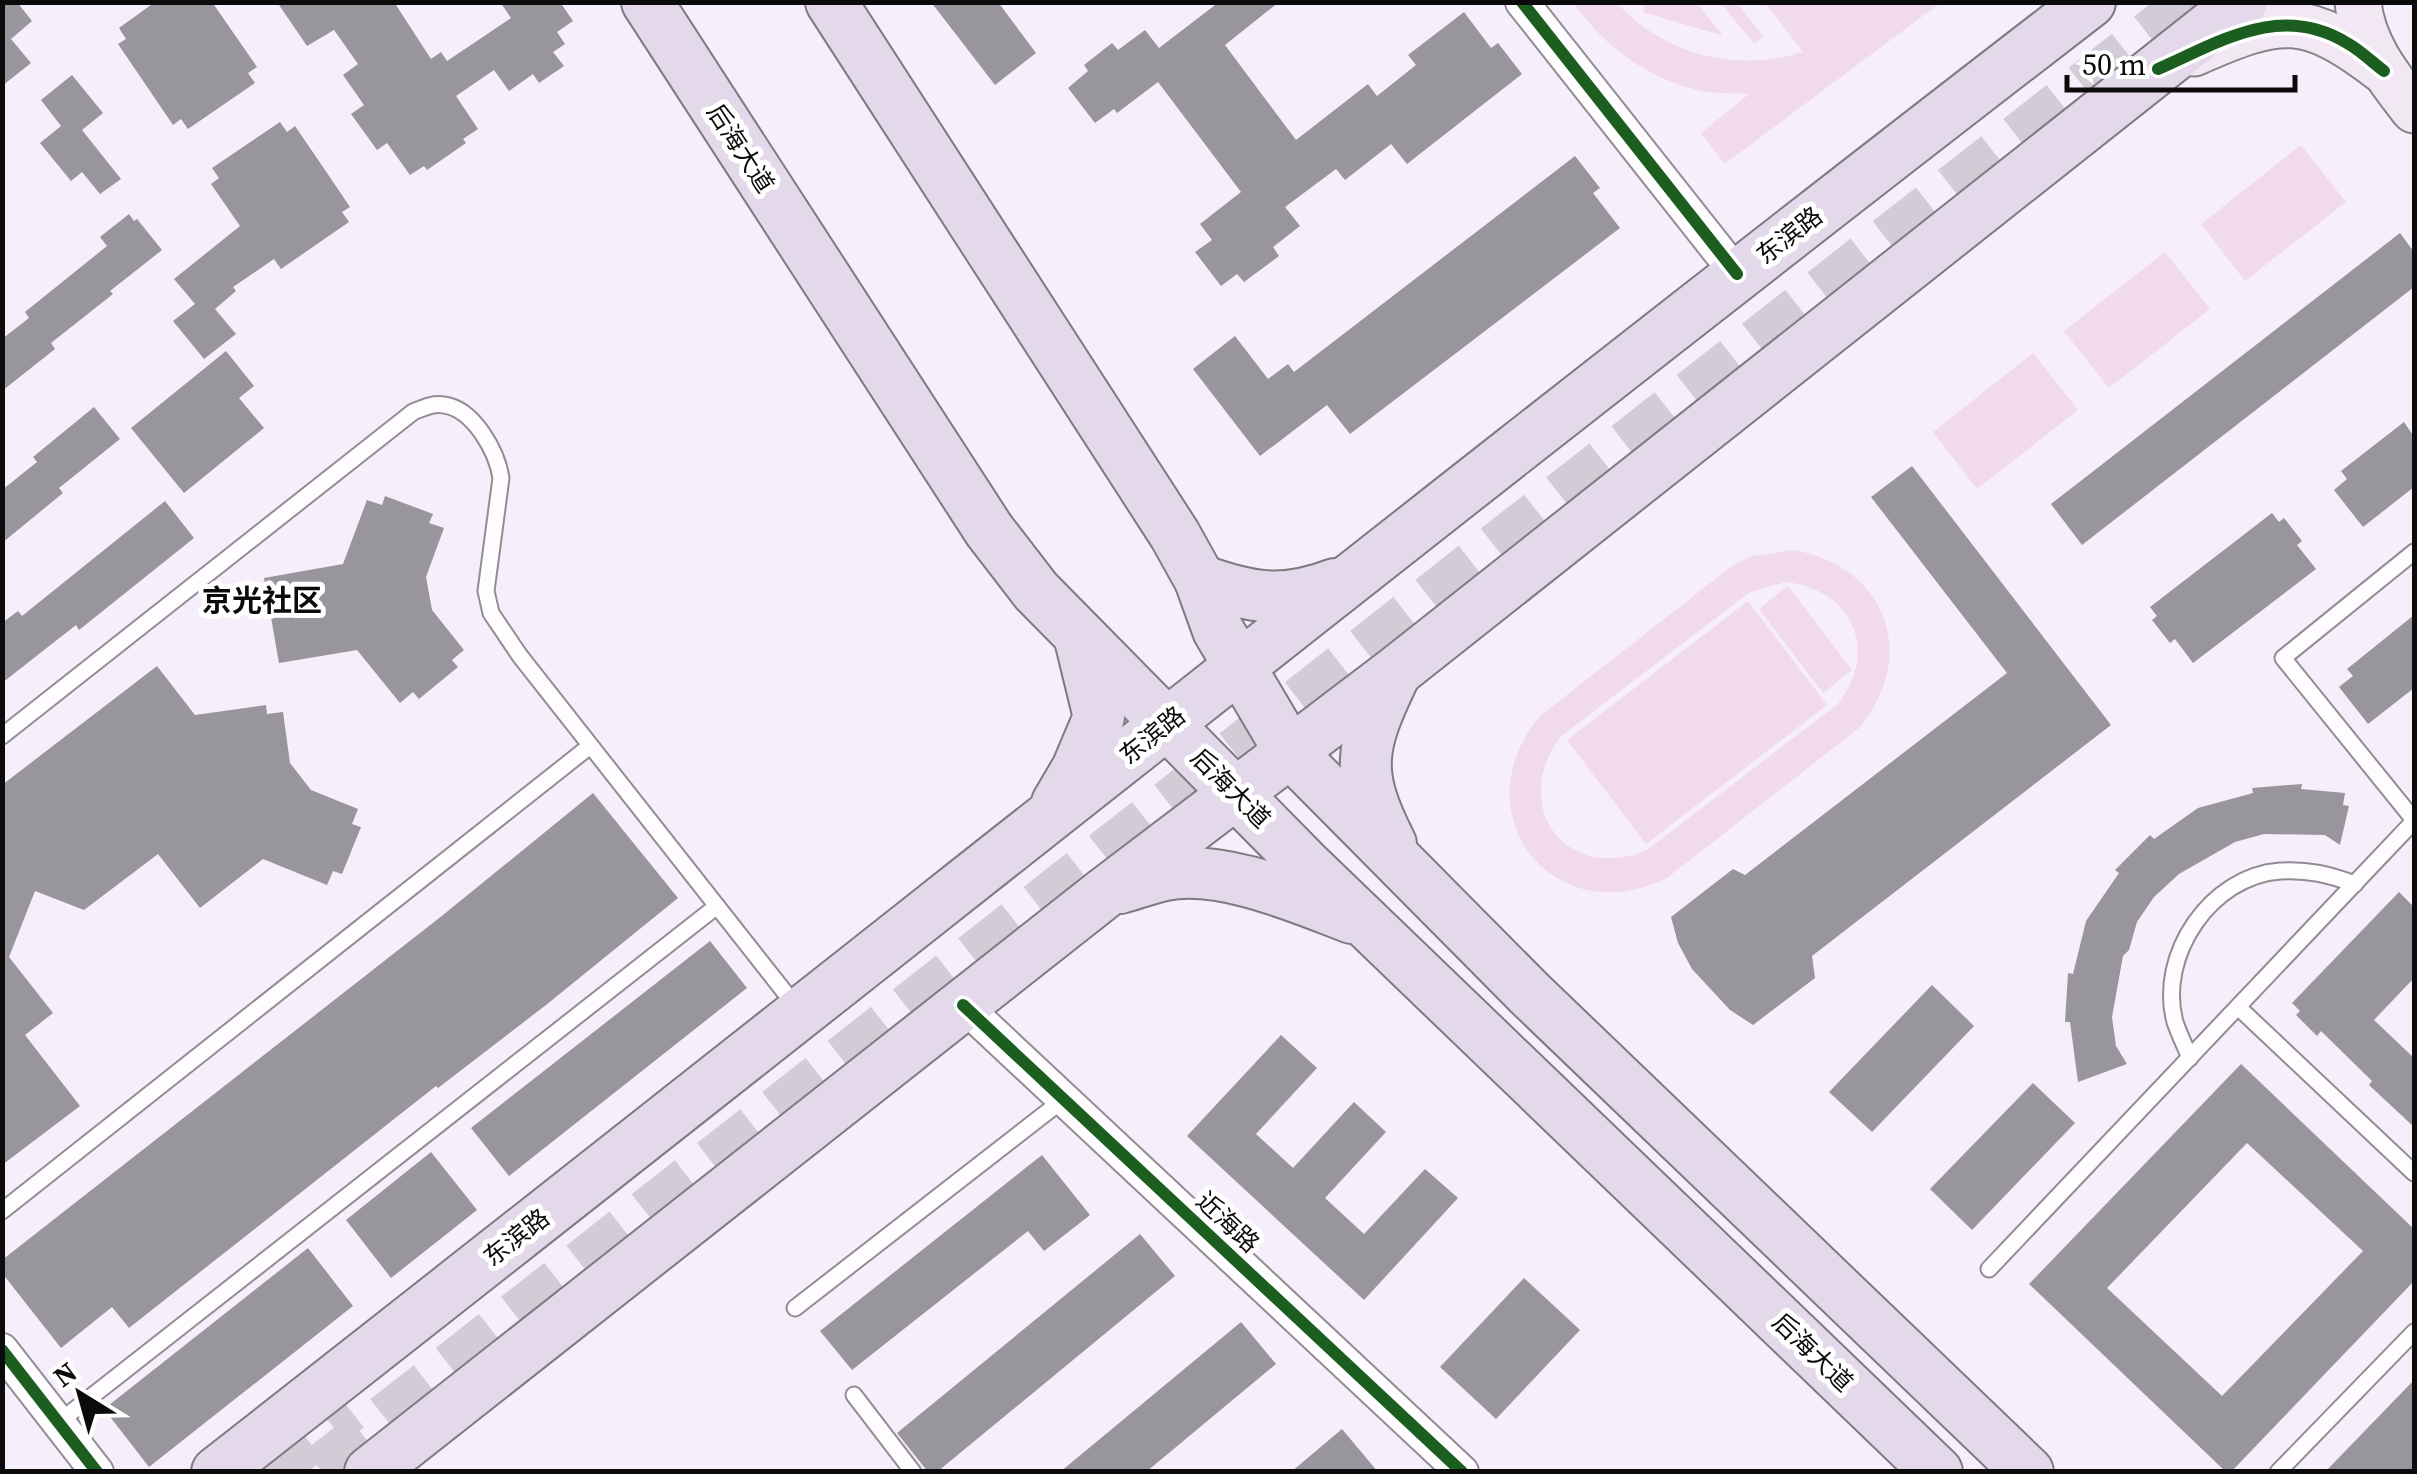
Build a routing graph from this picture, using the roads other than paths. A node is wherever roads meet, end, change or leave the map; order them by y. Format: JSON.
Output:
{"nodes":[{"id":1,"x":647,"y":2,"type":"edge"},
{"id":2,"x":830,"y":2,"type":"edge"},
{"id":3,"x":1522,"y":2,"type":"edge"},
{"id":4,"x":2090,"y":2,"type":"edge"},
{"id":5,"x":2242,"y":2,"type":"edge"},
{"id":6,"x":2358,"y":2,"type":"edge"},
{"id":7,"x":2158,"y":69,"type":"junction"},
{"id":8,"x":2384,"y":71,"type":"junction"},
{"id":9,"x":2414,"y":110,"type":"edge"},
{"id":10,"x":1737,"y":274,"type":"junction"},
{"id":11,"x":2414,"y":552,"type":"edge"},
{"id":12,"x":1351,"y":578,"type":"junction"},
{"id":13,"x":1200,"y":580,"type":"junction"},
{"id":14,"x":1080,"y":635,"type":"junction"},
{"id":15,"x":1239,"y":665,"type":"junction"},
{"id":16,"x":1397,"y":671,"type":"junction"},
{"id":17,"x":1166,"y":723,"type":"junction"},
{"id":18,"x":2,"y":736,"type":"edge"},
{"id":19,"x":590,"y":746,"type":"junction"},
{"id":20,"x":1290,"y":752,"type":"junction"},
{"id":21,"x":1236,"y":794,"type":"junction"},
{"id":22,"x":1049,"y":818,"type":"junction"},
{"id":23,"x":2414,"y":821,"type":"edge"},
{"id":24,"x":1403,"y":866,"type":"junction"},
{"id":25,"x":2355,"y":884,"type":"junction"},
{"id":26,"x":1106,"y":892,"type":"junction"},
{"id":27,"x":717,"y":906,"type":"junction"},
{"id":28,"x":1367,"y":924,"type":"junction"},
{"id":29,"x":963,"y":1005,"type":"junction"},
{"id":30,"x":2238,"y":1007,"type":"junction"},
{"id":31,"x":802,"y":1014,"type":"junction"},
{"id":32,"x":2190,"y":1058,"type":"junction"},
{"id":33,"x":1064,"y":1099,"type":"junction"},
{"id":34,"x":2414,"y":1174,"type":"edge"},
{"id":35,"x":2,"y":1211,"type":"edge"},
{"id":36,"x":1989,"y":1269,"type":"dead end"},
{"id":37,"x":795,"y":1308,"type":"dead end"},
{"id":38,"x":2414,"y":1332,"type":"edge"},
{"id":39,"x":2,"y":1350,"type":"edge"},
{"id":40,"x":854,"y":1395,"type":"dead end"},
{"id":41,"x":59,"y":1422,"type":"junction"},
{"id":42,"x":1460,"y":1471,"type":"edge"},
{"id":43,"x":97,"y":1472,"type":"edge"},
{"id":44,"x":217,"y":1472,"type":"edge"},
{"id":45,"x":370,"y":1472,"type":"edge"},
{"id":46,"x":913,"y":1472,"type":"edge"},
{"id":47,"x":1937,"y":1472,"type":"edge"},
{"id":48,"x":2028,"y":1472,"type":"edge"},
{"id":49,"x":2278,"y":1472,"type":"edge"}],
"edges":[{"from":1,"to":14,"type":"main road","name":"后海大道"},
{"from":2,"to":13,"type":"main road"},
{"from":3,"to":10,"type":"street"},
{"from":4,"to":10,"type":"main road","name":"东滨路"},
{"from":5,"to":7,"type":"main road"},
{"from":6,"to":8,"type":"street"},
{"from":7,"to":8,"type":"street"},
{"from":7,"to":16,"type":"main road"},
{"from":8,"to":9,"type":"street"},
{"from":10,"to":12,"type":"main road","name":"东滨路"},
{"from":11,"to":23,"type":"lane"},
{"from":12,"to":13,"type":"main road"},
{"from":12,"to":15,"type":"main road","name":"东滨路"},
{"from":13,"to":15,"type":"main road"},
{"from":14,"to":17,"type":"main road","name":"后海大道"},
{"from":14,"to":22,"type":"main road"},
{"from":15,"to":17,"type":"main road","name":"东滨路"},
{"from":15,"to":20,"type":"main road"},
{"from":16,"to":20,"type":"main road"},
{"from":16,"to":24,"type":"main road"},
{"from":17,"to":21,"type":"main road","name":"后海大道"},
{"from":17,"to":22,"type":"main road","name":"东滨路"},
{"from":18,"to":19,"type":"lane"},
{"from":19,"to":27,"type":"lane"},
{"from":19,"to":35,"type":"lane"},
{"from":20,"to":21,"type":"main road"},
{"from":20,"to":24,"type":"main road"},
{"from":21,"to":26,"type":"main road"},
{"from":21,"to":28,"type":"main road","name":"后海大道"},
{"from":22,"to":31,"type":"main road","name":"东滨路"},
{"from":23,"to":25,"type":"lane"},
{"from":24,"to":48,"type":"main road"},
{"from":25,"to":30,"type":"lane"},
{"from":25,"to":32,"type":"lane"},
{"from":26,"to":28,"type":"main road"},
{"from":26,"to":29,"type":"main road"},
{"from":27,"to":31,"type":"lane"},
{"from":27,"to":41,"type":"lane"},
{"from":28,"to":47,"type":"main road","name":"后海大道"},
{"from":29,"to":33,"type":"street","name":"近海路"},
{"from":29,"to":45,"type":"main road"},
{"from":30,"to":32,"type":"lane"},
{"from":30,"to":34,"type":"lane"},
{"from":31,"to":44,"type":"main road","name":"东滨路"},
{"from":32,"to":36,"type":"lane"},
{"from":33,"to":37,"type":"lane"},
{"from":33,"to":42,"type":"street","name":"近海路"},
{"from":38,"to":49,"type":"lane"},
{"from":39,"to":41,"type":"street"},
{"from":40,"to":46,"type":"lane"},
{"from":41,"to":43,"type":"street"}]}
